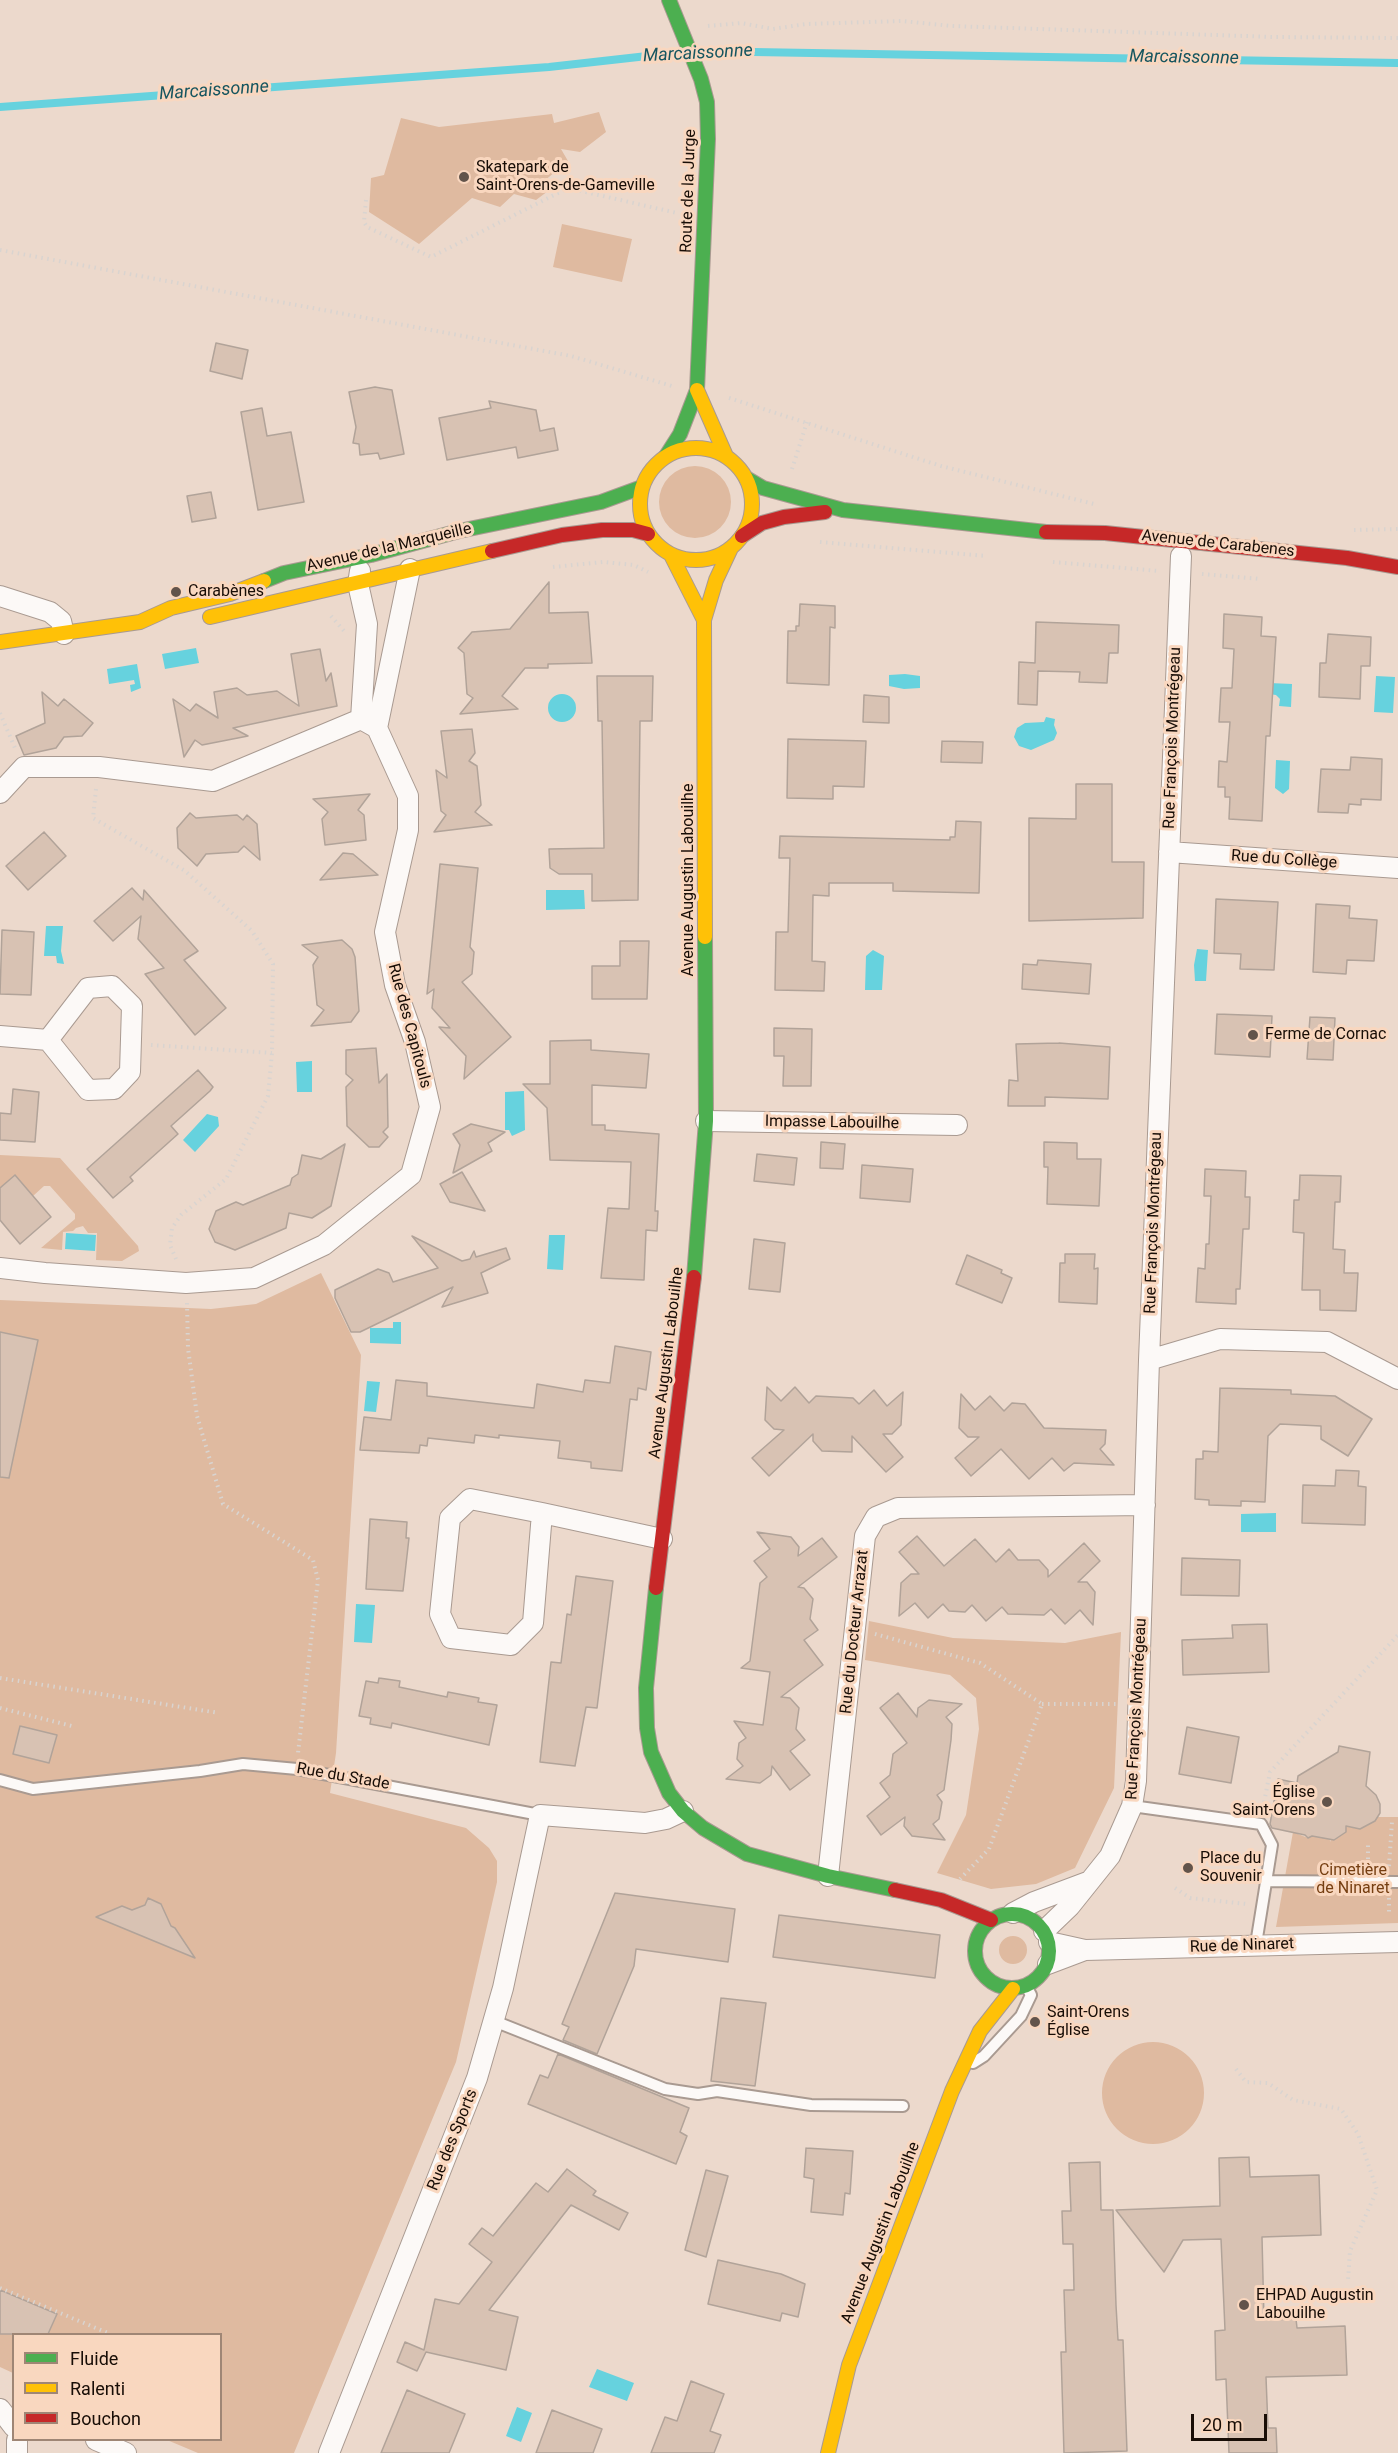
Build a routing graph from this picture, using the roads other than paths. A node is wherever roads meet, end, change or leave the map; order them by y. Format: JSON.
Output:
{"nodes":[{"id":1,"x":669,"y":0,"type":"edge"},
{"id":2,"x":697,"y":390,"type":"junction"},
{"id":3,"x":666,"y":456,"type":"junction"},
{"id":4,"x":726,"y":456,"type":"junction"},
{"id":5,"x":746,"y":478,"type":"junction"},
{"id":6,"x":642,"y":487,"type":"junction"},
{"id":7,"x":843,"y":510,"type":"junction"},
{"id":8,"x":1037,"y":532,"type":"junction"},
{"id":9,"x":648,"y":534,"type":"junction"},
{"id":10,"x":742,"y":536,"type":"junction"},
{"id":11,"x":1095,"y":546,"type":"dead end"},
{"id":12,"x":731,"y":548,"type":"junction"},
{"id":13,"x":371,"y":555,"type":"junction"},
{"id":14,"x":671,"y":555,"type":"junction"},
{"id":15,"x":1181,"y":560,"type":"road end"},
{"id":16,"x":1398,"y":567,"type":"edge"},
{"id":17,"x":410,"y":569,"type":"junction"},
{"id":18,"x":1356,"y":574,"type":"dead end"},
{"id":19,"x":1398,"y":575,"type":"edge"},
{"id":20,"x":358,"y":584,"type":"junction"},
{"id":21,"x":0,"y":596,"type":"edge"},
{"id":22,"x":199,"y":619,"type":"dead end"},
{"id":23,"x":704,"y":620,"type":"junction"},
{"id":24,"x":140,"y":622,"type":"junction"},
{"id":25,"x":166,"y":626,"type":"dead end"},
{"id":26,"x":64,"y":634,"type":"junction"},
{"id":27,"x":0,"y":642,"type":"edge"},
{"id":28,"x":369,"y":724,"type":"junction"},
{"id":29,"x":0,"y":793,"type":"edge"},
{"id":30,"x":1169,"y":852,"type":"junction"},
{"id":31,"x":1398,"y":868,"type":"edge"},
{"id":32,"x":0,"y":1036,"type":"edge"},
{"id":33,"x":48,"y":1040,"type":"junction"},
{"id":34,"x":706,"y":1121,"type":"junction"},
{"id":35,"x":957,"y":1125,"type":"dead end"},
{"id":36,"x":0,"y":1268,"type":"edge"},
{"id":37,"x":1149,"y":1360,"type":"junction"},
{"id":38,"x":1398,"y":1379,"type":"edge"},
{"id":39,"x":1145,"y":1504,"type":"junction"},
{"id":40,"x":542,"y":1513,"type":"junction"},
{"id":41,"x":662,"y":1539,"type":"junction"},
{"id":42,"x":0,"y":1780,"type":"edge"},
{"id":43,"x":1132,"y":1806,"type":"junction"},
{"id":44,"x":683,"y":1811,"type":"junction"},
{"id":45,"x":540,"y":1815,"type":"junction"},
{"id":46,"x":828,"y":1876,"type":"junction"},
{"id":47,"x":1092,"y":1880,"type":"junction"},
{"id":48,"x":1266,"y":1881,"type":"junction"},
{"id":49,"x":1393,"y":1882,"type":"edge"},
{"id":50,"x":946,"y":1902,"type":"junction"},
{"id":51,"x":1013,"y":1913,"type":"junction"},
{"id":52,"x":991,"y":1920,"type":"junction"},
{"id":53,"x":1046,"y":1936,"type":"junction"},
{"id":54,"x":976,"y":1942,"type":"junction"},
{"id":55,"x":1398,"y":1942,"type":"edge"},
{"id":56,"x":1256,"y":1944,"type":"junction"},
{"id":57,"x":1085,"y":1950,"type":"junction"},
{"id":58,"x":1048,"y":1964,"type":"junction"},
{"id":59,"x":979,"y":1970,"type":"junction"},
{"id":60,"x":1019,"y":1987,"type":"junction"},
{"id":61,"x":980,"y":1990,"type":"dead end"},
{"id":62,"x":980,"y":2010,"type":"dead end"},
{"id":63,"x":494,"y":2021,"type":"junction"},
{"id":64,"x":980,"y":2031,"type":"junction"},
{"id":65,"x":963,"y":2070,"type":"junction"},
{"id":66,"x":903,"y":2106,"type":"dead end"},
{"id":67,"x":100,"y":2441,"type":"edge"},
{"id":68,"x":126,"y":2453,"type":"edge"},
{"id":69,"x":329,"y":2453,"type":"edge"},
{"id":70,"x":828,"y":2453,"type":"edge"}],
"edges":[{"from":1,"to":2,"type":"street","name":"Route de la Jurge"},
{"from":2,"to":3,"type":"street","name":"Route de la Jurge"},
{"from":2,"to":4,"type":"street","name":"Route de la Jurge"},
{"from":3,"to":4,"type":"street"},
{"from":3,"to":6,"type":"street"},
{"from":4,"to":5,"type":"street"},
{"from":5,"to":7,"type":"street","name":"Avenue de Carabenes"},
{"from":5,"to":10,"type":"street"},
{"from":6,"to":9,"type":"street"},
{"from":6,"to":13,"type":"street","name":"Avenue de la Marqueille"},
{"from":7,"to":8,"type":"street","name":"Avenue de Carabenes"},
{"from":7,"to":10,"type":"street","name":"Avenue de Carabenes"},
{"from":8,"to":11,"type":"street","name":"Avenue de Carabenes"},
{"from":8,"to":16,"type":"street","name":"Avenue de Carabenes"},
{"from":9,"to":14,"type":"street"},
{"from":9,"to":17,"type":"street","name":"Avenue de la Marqueille"},
{"from":10,"to":12,"type":"street"},
{"from":12,"to":14,"type":"street"},
{"from":12,"to":23,"type":"street","name":"Avenue Augustin Labouilhe"},
{"from":13,"to":20,"type":"street"},
{"from":13,"to":24,"type":"street","name":"Avenue de la Marqueille"},
{"from":14,"to":23,"type":"street","name":"Avenue Augustin Labouilhe"},
{"from":15,"to":30,"type":"street","name":"Rue François Montrégeau"},
{"from":17,"to":20,"type":"street","name":"Avenue de la Marqueille"},
{"from":17,"to":28,"type":"street"},
{"from":18,"to":19,"type":"street"},
{"from":20,"to":22,"type":"street","name":"Avenue de la Marqueille"},
{"from":20,"to":28,"type":"street","name":"Rue des Capitouls"},
{"from":21,"to":26,"type":"street"},
{"from":23,"to":34,"type":"street","name":"Avenue Augustin Labouilhe"},
{"from":24,"to":25,"type":"street","name":"Avenue de la Marqueille"},
{"from":24,"to":26,"type":"street","name":"Avenue de la Marqueille"},
{"from":26,"to":27,"type":"street","name":"Avenue de la Marqueille"},
{"from":28,"to":29,"type":"street"},
{"from":28,"to":36,"type":"street","name":"Rue des Capitouls"},
{"from":30,"to":31,"type":"street","name":"Rue du Collège"},
{"from":30,"to":37,"type":"street","name":"Rue François Montrégeau"},
{"from":32,"to":33,"type":"street"},
{"from":33,"to":33,"type":"street"},
{"from":34,"to":35,"type":"street","name":"Impasse Labouilhe"},
{"from":34,"to":41,"type":"street","name":"Avenue Augustin Labouilhe"},
{"from":37,"to":38,"type":"street"},
{"from":37,"to":39,"type":"street","name":"Rue François Montrégeau"},
{"from":39,"to":43,"type":"street","name":"Rue François Montrégeau"},
{"from":39,"to":46,"type":"street","name":"Rue du Docteur Arrazat"},
{"from":40,"to":40,"type":"street"},
{"from":40,"to":41,"type":"street"},
{"from":41,"to":44,"type":"street","name":"Avenue Augustin Labouilhe"},
{"from":42,"to":45,"type":"lane","name":"Rue du Stade"},
{"from":43,"to":47,"type":"street","name":"Rue François Montrégeau"},
{"from":43,"to":48,"type":"lane"},
{"from":44,"to":45,"type":"street","name":"Rue du Stade"},
{"from":44,"to":46,"type":"street","name":"Avenue Augustin Labouilhe"},
{"from":45,"to":63,"type":"street","name":"Rue des Sports"},
{"from":46,"to":50,"type":"street","name":"Avenue Augustin Labouilhe"},
{"from":47,"to":51,"type":"street"},
{"from":47,"to":53,"type":"street","name":"Rue François Montrégeau"},
{"from":48,"to":49,"type":"lane"},
{"from":48,"to":56,"type":"lane"},
{"from":50,"to":52,"type":"street","name":"Avenue Augustin Labouilhe"},
{"from":50,"to":54,"type":"street"},
{"from":51,"to":52,"type":"street"},
{"from":51,"to":53,"type":"street"},
{"from":52,"to":54,"type":"street"},
{"from":53,"to":57,"type":"street","name":"Rue de Ninaret"},
{"from":53,"to":58,"type":"street"},
{"from":54,"to":59,"type":"street"},
{"from":55,"to":56,"type":"street","name":"Rue de Ninaret"},
{"from":56,"to":57,"type":"street","name":"Rue de Ninaret"},
{"from":57,"to":58,"type":"street","name":"Rue de Ninaret"},
{"from":58,"to":60,"type":"street"},
{"from":59,"to":60,"type":"street"},
{"from":59,"to":61,"type":"street"},
{"from":60,"to":64,"type":"street","name":"Avenue Augustin Labouilhe"},
{"from":60,"to":65,"type":"lane"},
{"from":62,"to":64,"type":"street","name":"Avenue Augustin Labouilhe"},
{"from":63,"to":66,"type":"lane"},
{"from":63,"to":69,"type":"street","name":"Rue des Sports"},
{"from":64,"to":65,"type":"street","name":"Avenue Augustin Labouilhe"},
{"from":65,"to":70,"type":"street","name":"Avenue Augustin Labouilhe"},
{"from":67,"to":68,"type":"street"}]}
